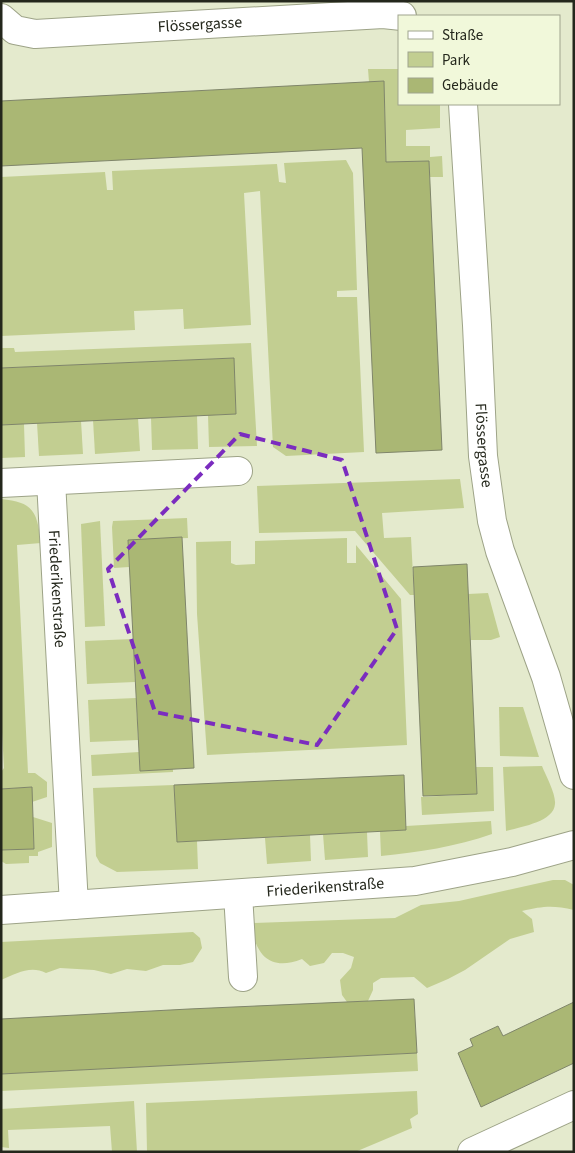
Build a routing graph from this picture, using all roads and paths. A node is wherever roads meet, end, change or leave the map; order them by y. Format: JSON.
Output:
{"nodes":[{"id":1,"x":299,"y":10,"type":"edge"},
{"id":2,"x":398,"y":16,"type":"edge"},
{"id":3,"x":1,"y":18,"type":"edge"},
{"id":4,"x":463,"y":105,"type":"edge"},
{"id":5,"x":238,"y":471,"type":"dead end"},
{"id":6,"x":51,"y":481,"type":"junction"},
{"id":7,"x":1,"y":483,"type":"edge"},
{"id":8,"x":574,"y":775,"type":"edge"},
{"id":9,"x":574,"y":845,"type":"edge"},
{"id":10,"x":238,"y":894,"type":"junction"},
{"id":11,"x":74,"y":905,"type":"junction"},
{"id":12,"x":1,"y":910,"type":"edge"},
{"id":13,"x":243,"y":976,"type":"dead end"},
{"id":14,"x":574,"y":1105,"type":"edge"},
{"id":15,"x":472,"y":1152,"type":"edge"}],
"edges":[{"from":1,"to":2,"type":"street","name":"Flössergasse"},
{"from":1,"to":3,"type":"street","name":"Flössergasse"},
{"from":4,"to":8,"type":"street","name":"Flössergasse"},
{"from":5,"to":6,"type":"street"},
{"from":6,"to":7,"type":"street"},
{"from":6,"to":11,"type":"street","name":"Friederikenstraße"},
{"from":9,"to":10,"type":"street","name":"Friederikenstraße"},
{"from":10,"to":11,"type":"street","name":"Friederikenstraße"},
{"from":10,"to":13,"type":"street"},
{"from":11,"to":12,"type":"street","name":"Friederikenstraße"},
{"from":14,"to":15,"type":"street"}]}
